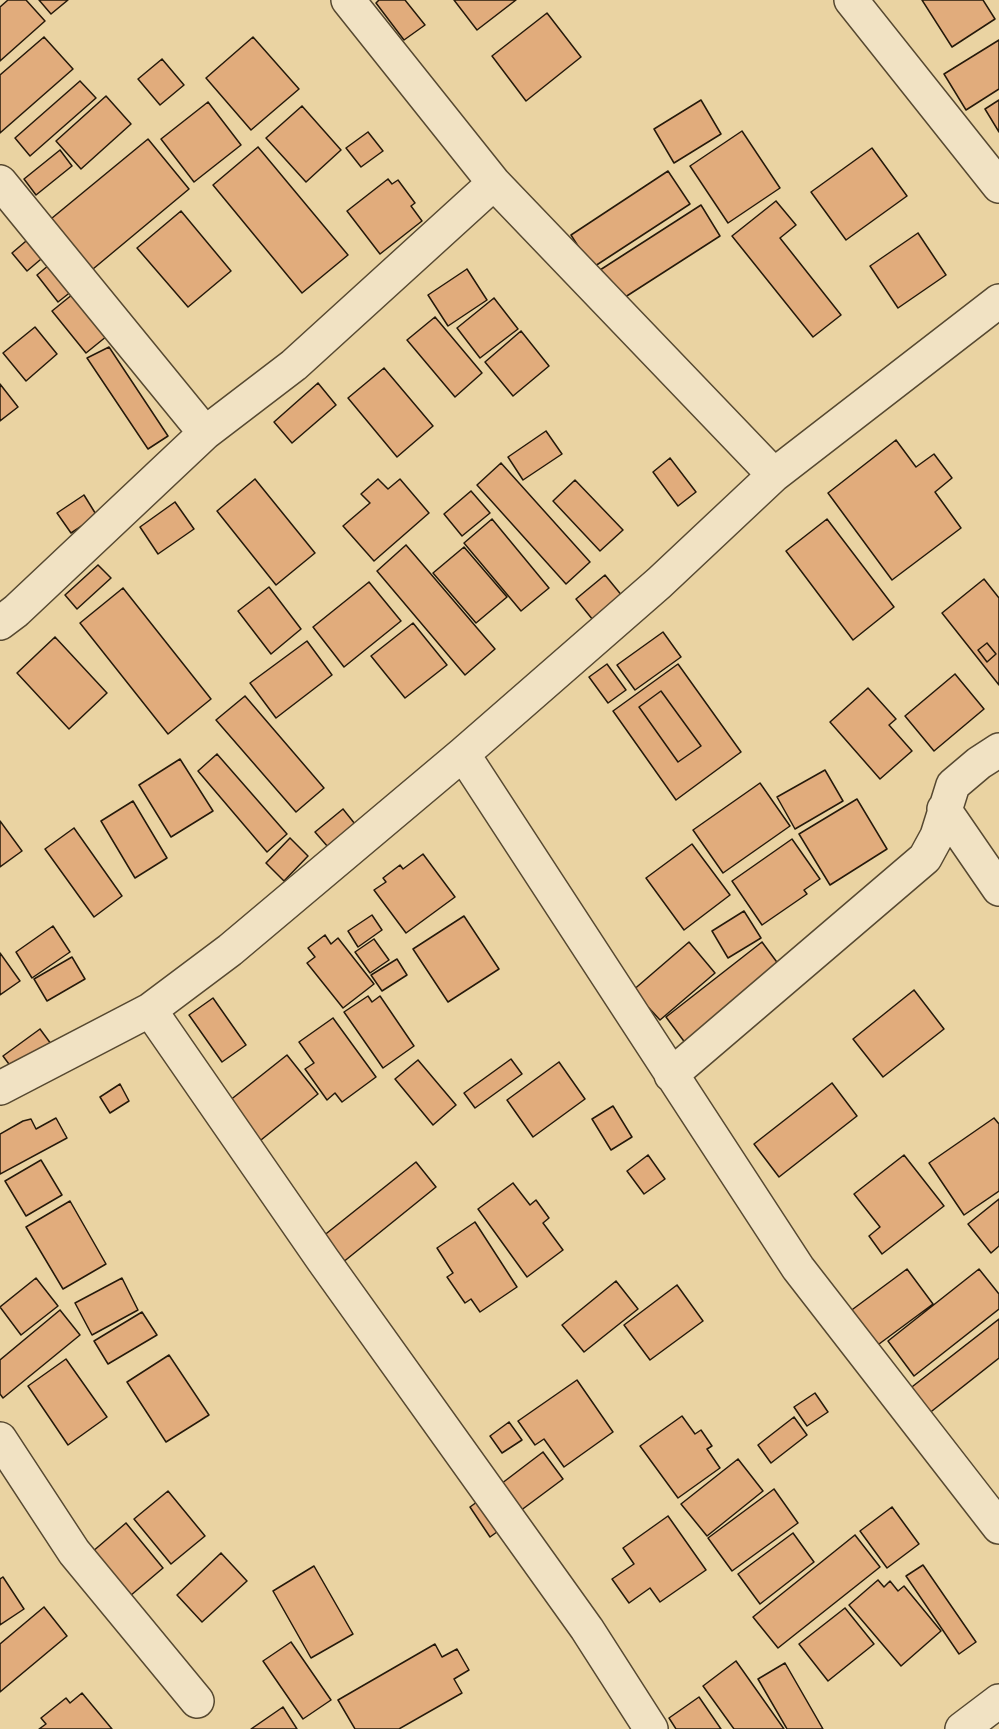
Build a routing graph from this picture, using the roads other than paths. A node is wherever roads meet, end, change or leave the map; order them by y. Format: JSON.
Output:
{"nodes":[{"id":1,"x":348,"y":0,"type":"edge"},
{"id":2,"x":851,"y":0,"type":"edge"},
{"id":3,"x":0,"y":182,"type":"edge"},
{"id":4,"x":494,"y":183,"type":"junction"},
{"id":5,"x":999,"y":186,"type":"edge"},
{"id":6,"x":996,"y":311,"type":"edge"},
{"id":7,"x":205,"y":433,"type":"junction"},
{"id":8,"x":774,"y":475,"type":"junction"},
{"id":9,"x":0,"y":623,"type":"edge"},
{"id":10,"x":999,"y":750,"type":"edge"},
{"id":11,"x":463,"y":754,"type":"junction"},
{"id":12,"x":944,"y":809,"type":"junction"},
{"id":13,"x":999,"y":889,"type":"edge"},
{"id":14,"x":150,"y":1010,"type":"junction"},
{"id":15,"x":671,"y":1075,"type":"junction"},
{"id":16,"x":0,"y":1088,"type":"edge"},
{"id":17,"x":0,"y":1439,"type":"edge"},
{"id":18,"x":999,"y":1527,"type":"edge"},
{"id":19,"x":197,"y":1701,"type":"dead end"},
{"id":20,"x":999,"y":1701,"type":"edge"},
{"id":21,"x":651,"y":1729,"type":"edge"},
{"id":22,"x":962,"y":1729,"type":"edge"}],
"edges":[{"from":1,"to":4,"type":"street"},
{"from":2,"to":5,"type":"street"},
{"from":3,"to":7,"type":"street"},
{"from":4,"to":7,"type":"street"},
{"from":4,"to":8,"type":"street"},
{"from":6,"to":8,"type":"street"},
{"from":7,"to":9,"type":"street"},
{"from":8,"to":11,"type":"street"},
{"from":10,"to":12,"type":"street"},
{"from":11,"to":14,"type":"street"},
{"from":11,"to":15,"type":"street"},
{"from":12,"to":13,"type":"street"},
{"from":12,"to":15,"type":"street"},
{"from":14,"to":16,"type":"street"},
{"from":14,"to":21,"type":"street"},
{"from":15,"to":18,"type":"street"},
{"from":17,"to":19,"type":"street"},
{"from":20,"to":22,"type":"street"}]}
